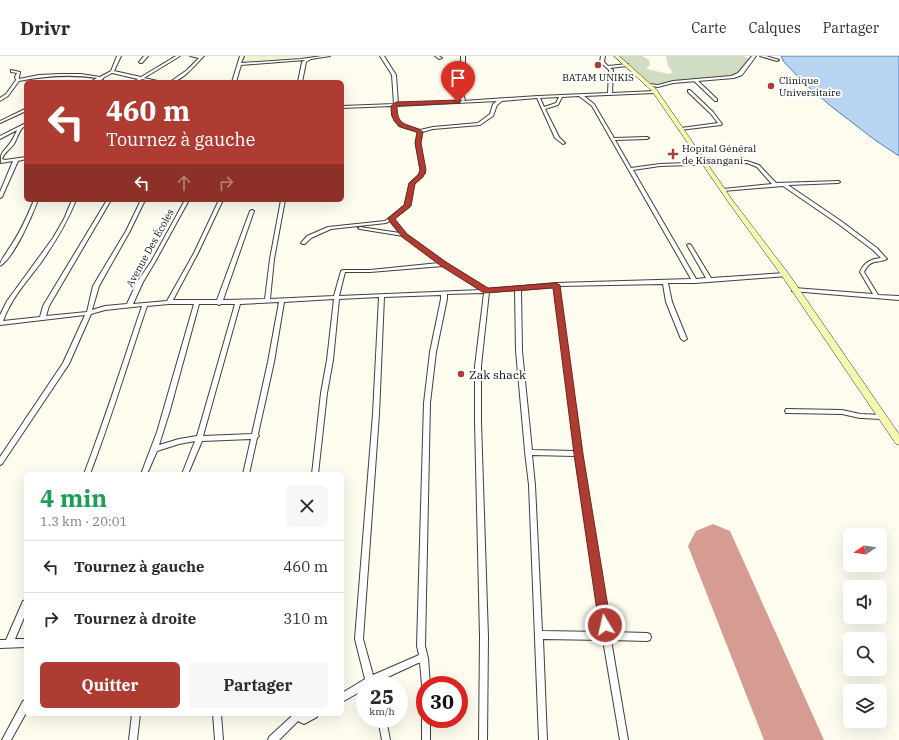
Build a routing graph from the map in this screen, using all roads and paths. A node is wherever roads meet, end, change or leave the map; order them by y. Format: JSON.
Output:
{"nodes":[{"id":1,"x":119,"y":56,"type":"edge"},
{"id":2,"x":146,"y":56,"type":"edge"},
{"id":3,"x":178,"y":56,"type":"edge"},
{"id":4,"x":192,"y":56,"type":"edge"},
{"id":5,"x":201,"y":56,"type":"edge"},
{"id":6,"x":242,"y":56,"type":"edge"},
{"id":7,"x":328,"y":56,"type":"edge"},
{"id":8,"x":382,"y":56,"type":"edge"},
{"id":9,"x":463,"y":56,"type":"edge"},
{"id":10,"x":603,"y":56,"type":"edge"},
{"id":11,"x":616,"y":56,"type":"edge"},
{"id":12,"x":754,"y":56,"type":"edge"},
{"id":13,"x":762,"y":56,"type":"edge"},
{"id":14,"x":776,"y":60,"type":"dead end"},
{"id":15,"x":303,"y":61,"type":"junction"},
{"id":16,"x":142,"y":62,"type":"dead end"},
{"id":17,"x":239,"y":64,"type":"junction"},
{"id":18,"x":627,"y":66,"type":"junction"},
{"id":19,"x":608,"y":67,"type":"junction"},
{"id":20,"x":12,"y":71,"type":"dead end"},
{"id":21,"x":112,"y":72,"type":"junction"},
{"id":22,"x":102,"y":78,"type":"junction"},
{"id":23,"x":141,"y":78,"type":"junction"},
{"id":24,"x":18,"y":80,"type":"junction"},
{"id":25,"x":97,"y":80,"type":"edge"},
{"id":26,"x":138,"y":80,"type":"edge"},
{"id":27,"x":150,"y":80,"type":"edge"},
{"id":28,"x":175,"y":80,"type":"edge"},
{"id":29,"x":235,"y":80,"type":"edge"},
{"id":30,"x":300,"y":80,"type":"edge"},
{"id":31,"x":695,"y":80,"type":"junction"},
{"id":32,"x":655,"y":89,"type":"junction"},
{"id":33,"x":689,"y":91,"type":"dead end"},
{"id":34,"x":598,"y":94,"type":"junction"},
{"id":35,"x":610,"y":94,"type":"junction"},
{"id":36,"x":580,"y":95,"type":"junction"},
{"id":37,"x":560,"y":96,"type":"junction"},
{"id":38,"x":538,"y":97,"type":"junction"},
{"id":39,"x":0,"y":100,"type":"edge"},
{"id":40,"x":463,"y":100,"type":"junction"},
{"id":41,"x":500,"y":100,"type":"junction"},
{"id":42,"x":716,"y":100,"type":"dead end"},
{"id":43,"x":458,"y":102,"type":"junction"},
{"id":44,"x":471,"y":102,"type":"junction"},
{"id":45,"x":396,"y":104,"type":"junction"},
{"id":46,"x":593,"y":105,"type":"junction"},
{"id":47,"x":344,"y":107,"type":"edge"},
{"id":48,"x":543,"y":108,"type":"junction"},
{"id":49,"x":24,"y":111,"type":"edge"},
{"id":50,"x":20,"y":113,"type":"junction"},
{"id":51,"x":24,"y":114,"type":"edge"},
{"id":52,"x":0,"y":122,"type":"edge"},
{"id":53,"x":24,"y":125,"type":"edge"},
{"id":54,"x":20,"y":128,"type":"junction"},
{"id":55,"x":681,"y":129,"type":"junction"},
{"id":56,"x":420,"y":132,"type":"junction"},
{"id":57,"x":0,"y":138,"type":"edge"},
{"id":58,"x":647,"y":138,"type":"dead end"},
{"id":59,"x":613,"y":139,"type":"junction"},
{"id":60,"x":563,"y":143,"type":"dead end"},
{"id":61,"x":24,"y":158,"type":"edge"},
{"id":62,"x":16,"y":160,"type":"junction"},
{"id":63,"x":2,"y":162,"type":"edge"},
{"id":64,"x":704,"y":163,"type":"junction"},
{"id":65,"x":630,"y":169,"type":"junction"},
{"id":66,"x":838,"y":182,"type":"dead end"},
{"id":67,"x":775,"y":185,"type":"junction"},
{"id":68,"x":785,"y":185,"type":"junction"},
{"id":69,"x":723,"y":190,"type":"junction"},
{"id":70,"x":0,"y":197,"type":"edge"},
{"id":71,"x":35,"y":202,"type":"edge"},
{"id":72,"x":73,"y":202,"type":"edge"},
{"id":73,"x":108,"y":202,"type":"edge"},
{"id":74,"x":142,"y":202,"type":"edge"},
{"id":75,"x":186,"y":202,"type":"edge"},
{"id":76,"x":220,"y":202,"type":"edge"},
{"id":77,"x":283,"y":202,"type":"edge"},
{"id":78,"x":252,"y":211,"type":"dead end"},
{"id":79,"x":391,"y":219,"type":"junction"},
{"id":80,"x":353,"y":226,"type":"junction"},
{"id":81,"x":404,"y":235,"type":"junction"},
{"id":82,"x":303,"y":242,"type":"dead end"},
{"id":83,"x":689,"y":245,"type":"dead end"},
{"id":84,"x":444,"y":264,"type":"junction"},
{"id":85,"x":0,"y":265,"type":"edge"},
{"id":86,"x":785,"y":275,"type":"junction"},
{"id":87,"x":710,"y":280,"type":"junction"},
{"id":88,"x":695,"y":281,"type":"junction"},
{"id":89,"x":665,"y":282,"type":"junction"},
{"id":90,"x":556,"y":285,"type":"junction"},
{"id":91,"x":518,"y":288,"type":"junction"},
{"id":92,"x":794,"y":290,"type":"junction"},
{"id":93,"x":487,"y":291,"type":"junction"},
{"id":94,"x":444,"y":293,"type":"junction"},
{"id":95,"x":382,"y":296,"type":"junction"},
{"id":96,"x":877,"y":297,"type":"junction"},
{"id":97,"x":337,"y":298,"type":"junction"},
{"id":98,"x":899,"y":298,"type":"edge"},
{"id":99,"x":267,"y":300,"type":"junction"},
{"id":100,"x":282,"y":300,"type":"junction"},
{"id":101,"x":169,"y":302,"type":"junction"},
{"id":102,"x":197,"y":302,"type":"junction"},
{"id":103,"x":238,"y":302,"type":"junction"},
{"id":104,"x":220,"y":303,"type":"junction"},
{"id":105,"x":145,"y":305,"type":"junction"},
{"id":106,"x":129,"y":306,"type":"junction"},
{"id":107,"x":89,"y":313,"type":"junction"},
{"id":108,"x":42,"y":319,"type":"junction"},
{"id":109,"x":0,"y":323,"type":"edge"},
{"id":110,"x":684,"y":339,"type":"dead end"},
{"id":111,"x":788,"y":411,"type":"dead end"},
{"id":112,"x":883,"y":417,"type":"junction"},
{"id":113,"x":896,"y":433,"type":"edge"},
{"id":114,"x":256,"y":436,"type":"junction"},
{"id":115,"x":199,"y":440,"type":"junction"},
{"id":116,"x":899,"y":441,"type":"edge"},
{"id":117,"x":155,"y":449,"type":"junction"},
{"id":118,"x":528,"y":452,"type":"junction"},
{"id":119,"x":578,"y":454,"type":"junction"},
{"id":120,"x":0,"y":462,"type":"edge"},
{"id":121,"x":87,"y":472,"type":"edge"},
{"id":122,"x":145,"y":472,"type":"edge"},
{"id":123,"x":186,"y":472,"type":"edge"},
{"id":124,"x":247,"y":472,"type":"edge"},
{"id":125,"x":315,"y":472,"type":"edge"},
{"id":126,"x":24,"y":609,"type":"edge"},
{"id":127,"x":538,"y":635,"type":"junction"},
{"id":128,"x":606,"y":636,"type":"junction"},
{"id":129,"x":646,"y":637,"type":"dead end"},
{"id":130,"x":9,"y":643,"type":"junction"},
{"id":131,"x":24,"y":643,"type":"edge"},
{"id":132,"x":0,"y":644,"type":"edge"},
{"id":133,"x":424,"y":658,"type":"junction"},
{"id":134,"x":369,"y":676,"type":"edge"},
{"id":135,"x":384,"y":676,"type":"edge"},
{"id":136,"x":425,"y":676,"type":"edge"},
{"id":137,"x":356,"y":691,"type":"edge"},
{"id":138,"x":344,"y":697,"type":"edge"},
{"id":139,"x":24,"y":708,"type":"edge"},
{"id":140,"x":136,"y":716,"type":"edge"},
{"id":141,"x":217,"y":716,"type":"edge"},
{"id":142,"x":297,"y":716,"type":"edge"},
{"id":143,"x":299,"y":716,"type":"edge"},
{"id":144,"x":311,"y":716,"type":"edge"},
{"id":145,"x":384,"y":728,"type":"edge"},
{"id":146,"x":426,"y":728,"type":"edge"},
{"id":147,"x":274,"y":739,"type":"edge"},
{"id":148,"x":6,"y":740,"type":"edge"},
{"id":149,"x":133,"y":740,"type":"edge"},
{"id":150,"x":219,"y":740,"type":"edge"},
{"id":151,"x":386,"y":740,"type":"edge"},
{"id":152,"x":426,"y":740,"type":"edge"},
{"id":153,"x":483,"y":740,"type":"edge"},
{"id":154,"x":543,"y":740,"type":"edge"},
{"id":155,"x":624,"y":740,"type":"edge"}],
"edges":[{"from":1,"to":21,"type":"street"},
{"from":2,"to":16,"type":"street"},
{"from":3,"to":23,"type":"street"},
{"from":4,"to":5,"type":"street"},
{"from":5,"to":28,"type":"street"},
{"from":6,"to":17,"type":"street"},
{"from":7,"to":15,"type":"street"},
{"from":8,"to":45,"type":"street"},
{"from":9,"to":40,"type":"street"},
{"from":10,"to":19,"type":"street"},
{"from":11,"to":18,"type":"main road"},
{"from":12,"to":31,"type":"street"},
{"from":13,"to":14,"type":"street"},
{"from":15,"to":17,"type":"street"},
{"from":15,"to":30,"type":"street"},
{"from":17,"to":29,"type":"street"},
{"from":18,"to":19,"type":"street"},
{"from":18,"to":32,"type":"main road"},
{"from":19,"to":35,"type":"street"},
{"from":20,"to":24,"type":"street"},
{"from":21,"to":22,"type":"street"},
{"from":21,"to":23,"type":"street"},
{"from":22,"to":24,"type":"street"},
{"from":22,"to":25,"type":"street"},
{"from":23,"to":26,"type":"street"},
{"from":23,"to":27,"type":"street"},
{"from":24,"to":39,"type":"street"},
{"from":31,"to":32,"type":"street"},
{"from":31,"to":42,"type":"street"},
{"from":32,"to":35,"type":"street"},
{"from":32,"to":55,"type":"main road"},
{"from":33,"to":55,"type":"street"},
{"from":34,"to":35,"type":"street"},
{"from":34,"to":36,"type":"street"},
{"from":34,"to":46,"type":"street"},
{"from":36,"to":37,"type":"street"},
{"from":36,"to":46,"type":"street"},
{"from":37,"to":38,"type":"street"},
{"from":37,"to":48,"type":"street"},
{"from":38,"to":41,"type":"street"},
{"from":38,"to":48,"type":"street"},
{"from":40,"to":43,"type":"street"},
{"from":40,"to":44,"type":"street"},
{"from":41,"to":44,"type":"street"},
{"from":41,"to":56,"type":"street"},
{"from":43,"to":44,"type":"street"},
{"from":43,"to":45,"type":"street"},
{"from":45,"to":47,"type":"street"},
{"from":45,"to":56,"type":"street"},
{"from":46,"to":59,"type":"street"},
{"from":48,"to":60,"type":"street"},
{"from":49,"to":50,"type":"street"},
{"from":50,"to":51,"type":"street"},
{"from":50,"to":52,"type":"street"},
{"from":53,"to":54,"type":"street"},
{"from":54,"to":57,"type":"street"},
{"from":54,"to":63,"type":"street"},
{"from":55,"to":64,"type":"main road"},
{"from":56,"to":79,"type":"street"},
{"from":58,"to":59,"type":"street"},
{"from":59,"to":65,"type":"street"},
{"from":61,"to":62,"type":"street"},
{"from":62,"to":63,"type":"street"},
{"from":62,"to":70,"type":"street"},
{"from":64,"to":65,"type":"street"},
{"from":64,"to":67,"type":"street"},
{"from":64,"to":69,"type":"main road"},
{"from":65,"to":88,"type":"street"},
{"from":66,"to":68,"type":"street"},
{"from":67,"to":68,"type":"street"},
{"from":67,"to":69,"type":"street"},
{"from":68,"to":96,"type":"street"},
{"from":69,"to":86,"type":"main road"},
{"from":71,"to":85,"type":"street"},
{"from":72,"to":109,"type":"street"},
{"from":73,"to":108,"type":"street"},
{"from":74,"to":107,"type":"street"},
{"from":75,"to":106,"type":"street","name":"Avenue Des Écoles"},
{"from":76,"to":101,"type":"street"},
{"from":77,"to":99,"type":"street"},
{"from":78,"to":104,"type":"street"},
{"from":79,"to":80,"type":"street"},
{"from":79,"to":81,"type":"street"},
{"from":80,"to":81,"type":"street"},
{"from":80,"to":82,"type":"street"},
{"from":81,"to":84,"type":"street"},
{"from":83,"to":87,"type":"street"},
{"from":84,"to":93,"type":"street"},
{"from":84,"to":97,"type":"street"},
{"from":86,"to":87,"type":"street"},
{"from":86,"to":92,"type":"main road"},
{"from":87,"to":88,"type":"street"},
{"from":88,"to":89,"type":"street"},
{"from":89,"to":90,"type":"street"},
{"from":89,"to":110,"type":"street"},
{"from":90,"to":91,"type":"street"},
{"from":90,"to":119,"type":"street"},
{"from":91,"to":93,"type":"street"},
{"from":91,"to":118,"type":"street"},
{"from":92,"to":96,"type":"street"},
{"from":92,"to":112,"type":"main road"},
{"from":93,"to":94,"type":"street"},
{"from":93,"to":153,"type":"street"},
{"from":94,"to":95,"type":"street"},
{"from":94,"to":133,"type":"street"},
{"from":95,"to":97,"type":"street"},
{"from":95,"to":134,"type":"street"},
{"from":96,"to":98,"type":"street"},
{"from":97,"to":100,"type":"street"},
{"from":97,"to":125,"type":"street"},
{"from":99,"to":100,"type":"street"},
{"from":99,"to":103,"type":"street"},
{"from":100,"to":114,"type":"street"},
{"from":101,"to":102,"type":"street"},
{"from":101,"to":105,"type":"street"},
{"from":102,"to":104,"type":"street"},
{"from":102,"to":117,"type":"street"},
{"from":103,"to":104,"type":"street"},
{"from":103,"to":115,"type":"street"},
{"from":105,"to":106,"type":"street"},
{"from":105,"to":121,"type":"street"},
{"from":106,"to":107,"type":"street"},
{"from":107,"to":108,"type":"street"},
{"from":107,"to":120,"type":"street"},
{"from":108,"to":109,"type":"street"},
{"from":111,"to":112,"type":"street"},
{"from":112,"to":113,"type":"main road"},
{"from":113,"to":116,"type":"main road"},
{"from":114,"to":115,"type":"street"},
{"from":114,"to":124,"type":"street"},
{"from":115,"to":117,"type":"street"},
{"from":115,"to":123,"type":"street"},
{"from":117,"to":122,"type":"street"},
{"from":118,"to":119,"type":"street"},
{"from":118,"to":127,"type":"street"},
{"from":119,"to":128,"type":"street"},
{"from":126,"to":130,"type":"street"},
{"from":127,"to":128,"type":"street"},
{"from":127,"to":154,"type":"street"},
{"from":128,"to":129,"type":"street"},
{"from":128,"to":155,"type":"street"},
{"from":130,"to":131,"type":"street"},
{"from":130,"to":132,"type":"street"},
{"from":133,"to":135,"type":"street"},
{"from":133,"to":136,"type":"street"},
{"from":137,"to":138,"type":"street"},
{"from":139,"to":148,"type":"street"},
{"from":140,"to":149,"type":"street"},
{"from":141,"to":150,"type":"street"},
{"from":142,"to":147,"type":"street"},
{"from":143,"to":144,"type":"street"},
{"from":145,"to":151,"type":"street"},
{"from":146,"to":152,"type":"street"}]}
